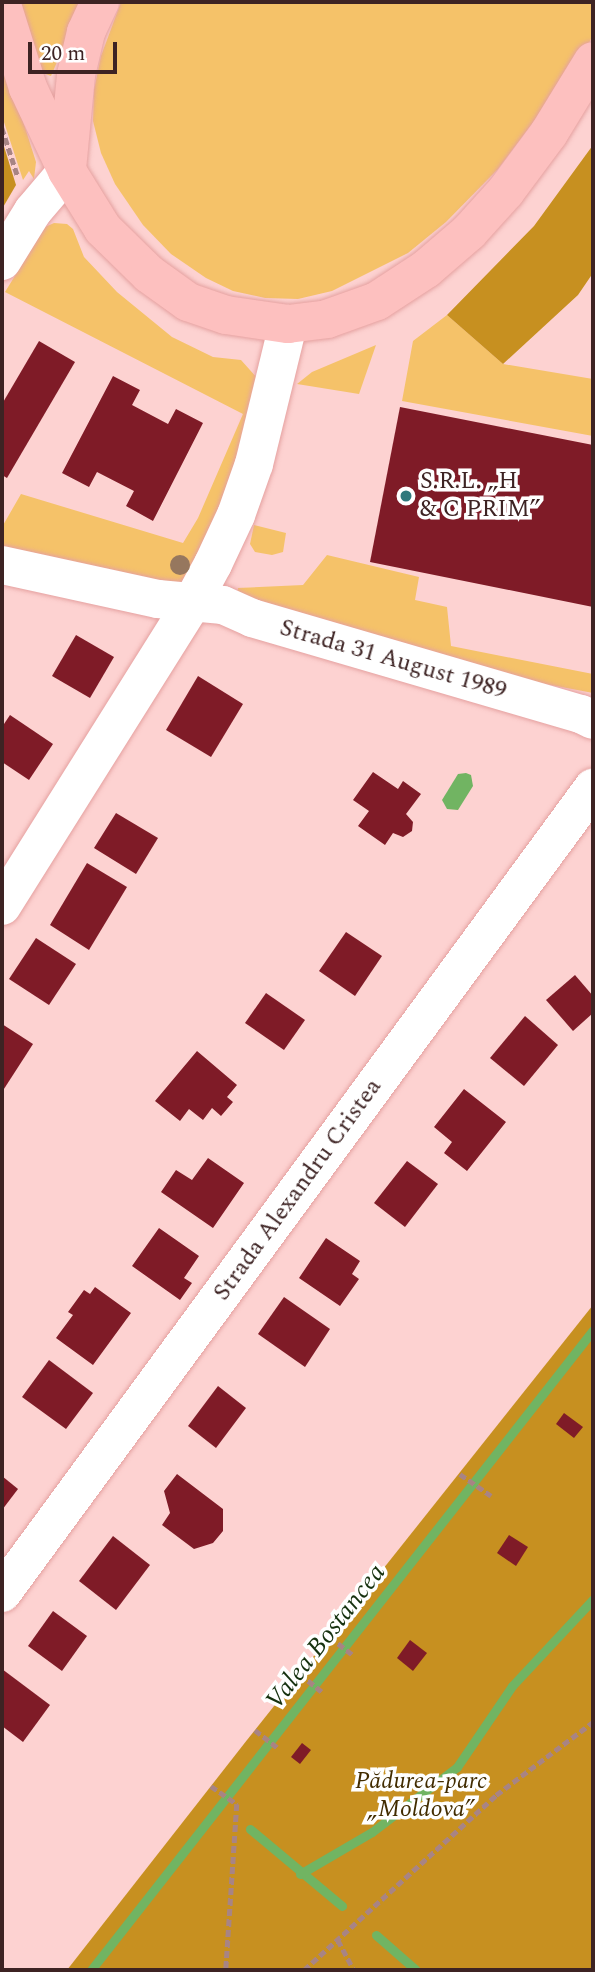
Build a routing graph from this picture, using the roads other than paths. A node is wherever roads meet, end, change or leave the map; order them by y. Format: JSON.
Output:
{"nodes":[{"id":1,"x":100,"y":2,"type":"edge"},
{"id":2,"x":2,"y":5,"type":"edge"},
{"id":3,"x":593,"y":61,"type":"edge"},
{"id":4,"x":67,"y":171,"type":"junction"},
{"id":5,"x":2,"y":261,"type":"edge"},
{"id":6,"x":288,"y":324,"type":"junction"},
{"id":7,"x":2,"y":565,"type":"edge"},
{"id":8,"x":193,"y":601,"type":"junction"},
{"id":9,"x":593,"y":720,"type":"edge"},
{"id":10,"x":593,"y":788,"type":"edge"},
{"id":11,"x":2,"y":906,"type":"edge"},
{"id":12,"x":2,"y":1593,"type":"edge"}],
"edges":[{"from":1,"to":4,"type":"highway"},
{"from":2,"to":4,"type":"highway"},
{"from":3,"to":6,"type":"highway"},
{"from":4,"to":5,"type":"street"},
{"from":4,"to":6,"type":"highway"},
{"from":6,"to":8,"type":"street"},
{"from":7,"to":8,"type":"street","name":"Strada 31 August 1989"},
{"from":8,"to":9,"type":"street","name":"Strada 31 August 1989"},
{"from":8,"to":11,"type":"street"},
{"from":10,"to":12,"type":"street","name":"Strada Alexandru Cristea"}]}
